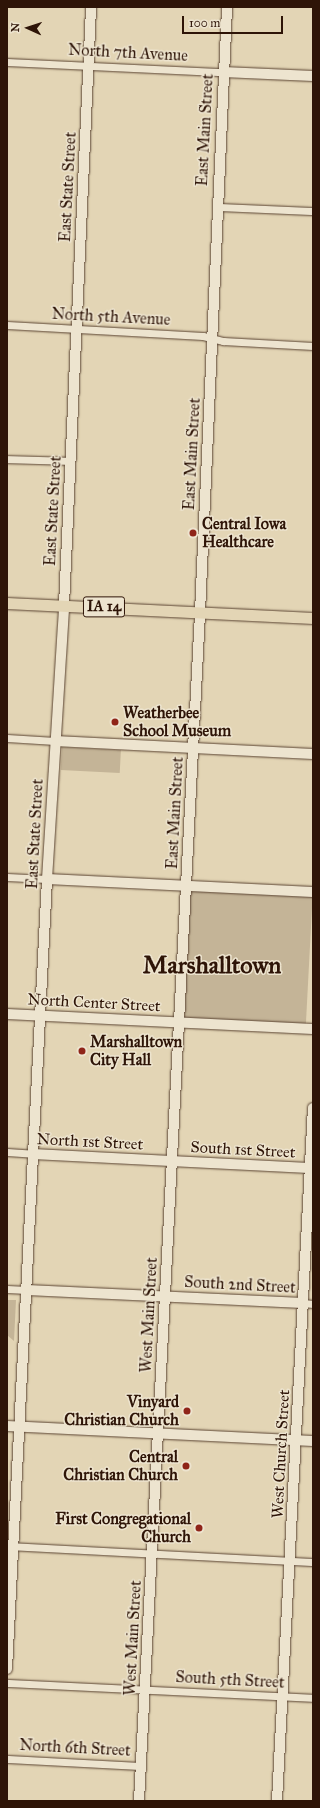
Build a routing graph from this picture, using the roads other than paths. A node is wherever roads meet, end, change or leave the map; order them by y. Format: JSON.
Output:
{"nodes":[{"id":1,"x":91,"y":7,"type":"edge"},
{"id":2,"x":227,"y":7,"type":"edge"},
{"id":3,"x":7,"y":62,"type":"edge"},
{"id":4,"x":89,"y":65,"type":"junction"},
{"id":5,"x":223,"y":72,"type":"junction"},
{"id":6,"x":313,"y":76,"type":"edge"},
{"id":7,"x":217,"y":207,"type":"junction"},
{"id":8,"x":313,"y":211,"type":"edge"},
{"id":9,"x":7,"y":325,"type":"edge"},
{"id":10,"x":76,"y":329,"type":"junction"},
{"id":11,"x":213,"y":339,"type":"junction"},
{"id":12,"x":313,"y":346,"type":"edge"},
{"id":13,"x":7,"y":459,"type":"edge"},
{"id":14,"x":70,"y":461,"type":"junction"},
{"id":15,"x":7,"y":603,"type":"edge"},
{"id":16,"x":64,"y":605,"type":"junction"},
{"id":17,"x":200,"y":612,"type":"junction"},
{"id":18,"x":313,"y":618,"type":"edge"},
{"id":19,"x":7,"y":738,"type":"edge"},
{"id":20,"x":55,"y":741,"type":"junction"},
{"id":21,"x":193,"y":748,"type":"junction"},
{"id":22,"x":313,"y":754,"type":"edge"},
{"id":23,"x":7,"y":876,"type":"edge"},
{"id":24,"x":47,"y":879,"type":"junction"},
{"id":25,"x":186,"y":885,"type":"junction"},
{"id":26,"x":313,"y":892,"type":"edge"},
{"id":27,"x":7,"y":1014,"type":"edge"},
{"id":28,"x":40,"y":1015,"type":"junction"},
{"id":29,"x":179,"y":1022,"type":"junction"},
{"id":30,"x":313,"y":1029,"type":"edge"},
{"id":31,"x":313,"y":1108,"type":"edge"},
{"id":32,"x":7,"y":1152,"type":"edge"},
{"id":33,"x":33,"y":1154,"type":"junction"},
{"id":34,"x":172,"y":1161,"type":"junction"},
{"id":35,"x":311,"y":1168,"type":"edge"},
{"id":36,"x":7,"y":1289,"type":"edge"},
{"id":37,"x":27,"y":1290,"type":"junction"},
{"id":38,"x":165,"y":1296,"type":"junction"},
{"id":39,"x":308,"y":1304,"type":"edge"},
{"id":40,"x":7,"y":1426,"type":"edge"},
{"id":41,"x":20,"y":1427,"type":"junction"},
{"id":42,"x":158,"y":1433,"type":"junction"},
{"id":43,"x":297,"y":1440,"type":"junction"},
{"id":44,"x":313,"y":1441,"type":"edge"},
{"id":45,"x":10,"y":1546,"type":"edge"},
{"id":46,"x":152,"y":1553,"type":"junction"},
{"id":47,"x":290,"y":1560,"type":"junction"},
{"id":48,"x":313,"y":1562,"type":"edge"},
{"id":49,"x":7,"y":1669,"type":"edge"},
{"id":50,"x":7,"y":1683,"type":"edge"},
{"id":51,"x":145,"y":1690,"type":"junction"},
{"id":52,"x":282,"y":1697,"type":"junction"},
{"id":53,"x":313,"y":1698,"type":"edge"},
{"id":54,"x":7,"y":1759,"type":"edge"},
{"id":55,"x":141,"y":1766,"type":"junction"},
{"id":56,"x":139,"y":1801,"type":"edge"},
{"id":57,"x":277,"y":1801,"type":"edge"}],
"edges":[{"from":1,"to":4,"type":"street","name":"East State Street"},
{"from":2,"to":5,"type":"street","name":"East Main Street"},
{"from":3,"to":4,"type":"street","name":"North 7th Avenue"},
{"from":4,"to":5,"type":"street","name":"North 7th Avenue"},
{"from":4,"to":10,"type":"street","name":"East State Street"},
{"from":5,"to":6,"type":"street"},
{"from":5,"to":7,"type":"street","name":"East Main Street"},
{"from":7,"to":8,"type":"street"},
{"from":7,"to":11,"type":"street","name":"East Main Street"},
{"from":9,"to":10,"type":"street","name":"North 5th Avenue"},
{"from":10,"to":11,"type":"street","name":"North 5th Avenue"},
{"from":10,"to":14,"type":"street","name":"East State Street"},
{"from":11,"to":12,"type":"street","name":"North 5th Avenue"},
{"from":11,"to":17,"type":"street","name":"East Main Street"},
{"from":13,"to":14,"type":"street"},
{"from":14,"to":16,"type":"street","name":"East State Street"},
{"from":15,"to":16,"type":"main road","number":"IA 14"},
{"from":16,"to":17,"type":"main road","number":"IA 14"},
{"from":16,"to":20,"type":"street","name":"East State Street"},
{"from":17,"to":18,"type":"main road","number":"IA 14"},
{"from":17,"to":21,"type":"street","name":"East Main Street"},
{"from":19,"to":20,"type":"street"},
{"from":20,"to":21,"type":"street"},
{"from":20,"to":24,"type":"street","name":"East State Street"},
{"from":21,"to":22,"type":"street"},
{"from":21,"to":25,"type":"street","name":"East Main Street"},
{"from":23,"to":24,"type":"street"},
{"from":24,"to":25,"type":"street"},
{"from":24,"to":28,"type":"street","name":"East State Street"},
{"from":25,"to":26,"type":"street"},
{"from":25,"to":29,"type":"street","name":"East Main Street"},
{"from":27,"to":28,"type":"street","name":"North Center Street"},
{"from":28,"to":29,"type":"street","name":"North Center Street"},
{"from":28,"to":33,"type":"street","name":"East State Street"},
{"from":29,"to":30,"type":"street","name":"North Center Street"},
{"from":29,"to":34,"type":"street","name":"West Main Street"},
{"from":31,"to":35,"type":"street","name":"West Church Street"},
{"from":32,"to":33,"type":"street","name":"North 1st Street"},
{"from":33,"to":34,"type":"street","name":"North 1st Street"},
{"from":33,"to":37,"type":"street","name":"East State Street"},
{"from":34,"to":35,"type":"street","name":"South 1st Street"},
{"from":34,"to":38,"type":"street","name":"West Main Street"},
{"from":35,"to":39,"type":"street","name":"West Church Street"},
{"from":36,"to":37,"type":"street"},
{"from":37,"to":38,"type":"street","name":"South 2nd Street"},
{"from":37,"to":41,"type":"street","name":"East State Street"},
{"from":38,"to":39,"type":"street","name":"South 2nd Street"},
{"from":38,"to":42,"type":"street","name":"West Main Street"},
{"from":39,"to":43,"type":"street","name":"West Church Street"},
{"from":40,"to":41,"type":"street"},
{"from":41,"to":42,"type":"street"},
{"from":41,"to":45,"type":"street","name":"East State Street"},
{"from":42,"to":43,"type":"street"},
{"from":42,"to":46,"type":"street","name":"West Main Street"},
{"from":43,"to":44,"type":"street"},
{"from":43,"to":47,"type":"street","name":"West Church Street"},
{"from":45,"to":46,"type":"street"},
{"from":45,"to":49,"type":"street","name":"East State Street"},
{"from":46,"to":47,"type":"street"},
{"from":46,"to":51,"type":"street","name":"West Main Street"},
{"from":47,"to":48,"type":"street"},
{"from":47,"to":52,"type":"street","name":"West Church Street"},
{"from":50,"to":51,"type":"street","name":"South 5th Street"},
{"from":51,"to":52,"type":"street","name":"South 5th Street"},
{"from":51,"to":55,"type":"street","name":"West Main Street"},
{"from":52,"to":53,"type":"street","name":"South 5th Street"},
{"from":52,"to":57,"type":"street","name":"West Church Street"},
{"from":54,"to":55,"type":"street","name":"North 6th Street"},
{"from":55,"to":56,"type":"street","name":"West Main Street"}]}
